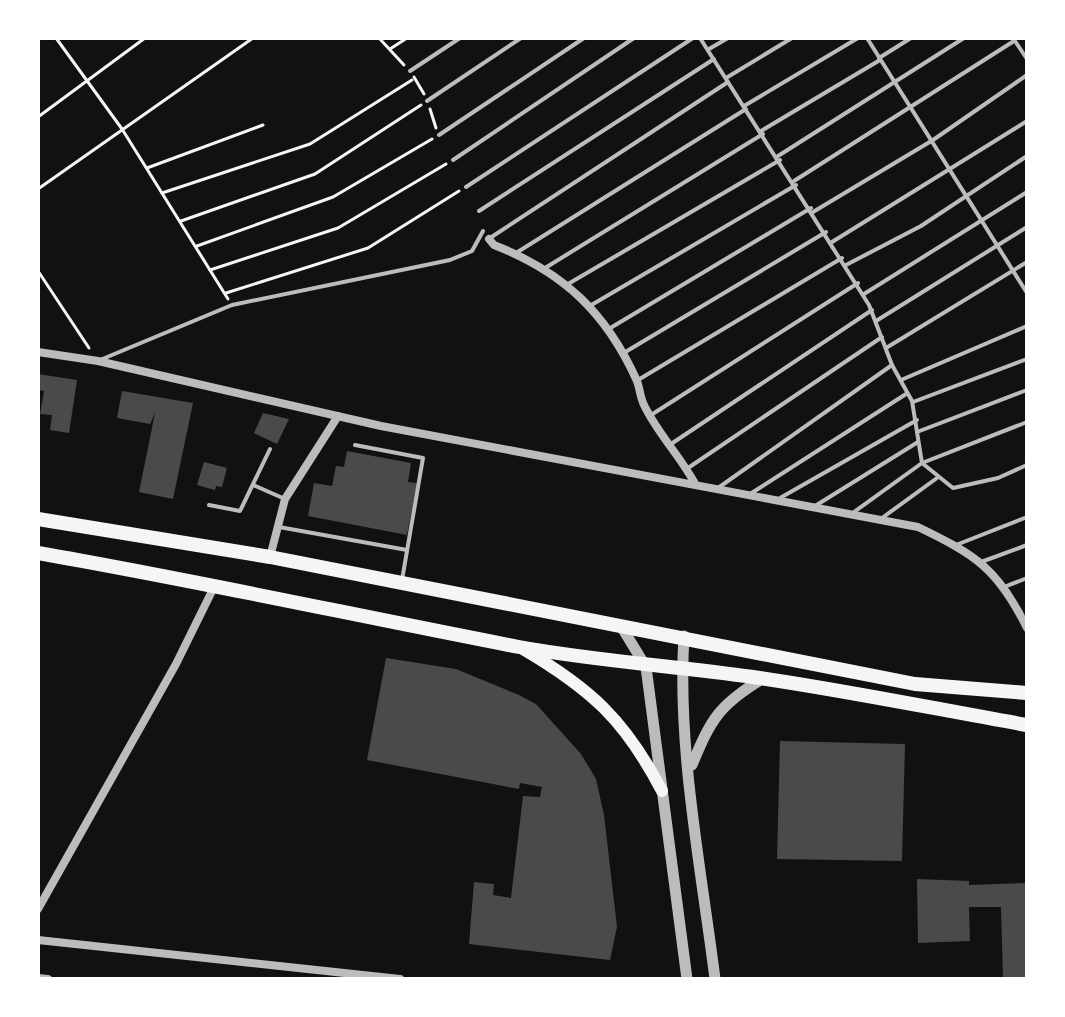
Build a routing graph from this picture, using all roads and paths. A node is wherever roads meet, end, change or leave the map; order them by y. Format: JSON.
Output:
{"nodes":[{"id":1,"x":56,"y":38,"type":"edge"},
{"id":2,"x":145,"y":38,"type":"edge"},
{"id":3,"x":253,"y":38,"type":"edge"},
{"id":4,"x":407,"y":38,"type":"edge"},
{"id":5,"x":460,"y":38,"type":"edge"},
{"id":6,"x":521,"y":38,"type":"edge"},
{"id":7,"x":584,"y":38,"type":"edge"},
{"id":8,"x":634,"y":38,"type":"edge"},
{"id":9,"x":693,"y":38,"type":"edge"},
{"id":10,"x":700,"y":38,"type":"edge"},
{"id":11,"x":728,"y":38,"type":"edge"},
{"id":12,"x":792,"y":38,"type":"edge"},
{"id":13,"x":858,"y":38,"type":"edge"},
{"id":14,"x":867,"y":38,"type":"edge"},
{"id":15,"x":911,"y":38,"type":"edge"},
{"id":16,"x":964,"y":38,"type":"edge"},
{"id":17,"x":1014,"y":39,"type":"edge"},
{"id":18,"x":390,"y":49,"type":"dead end"},
{"id":19,"x":708,"y":50,"type":"junction"},
{"id":20,"x":714,"y":59,"type":"junction"},
{"id":21,"x":880,"y":59,"type":"junction"},
{"id":22,"x":1027,"y":59,"type":"edge"},
{"id":23,"x":410,"y":71,"type":"dead end"},
{"id":24,"x":1027,"y":75,"type":"edge"},
{"id":25,"x":415,"y":78,"type":"dead end"},
{"id":26,"x":727,"y":80,"type":"junction"},
{"id":27,"x":88,"y":83,"type":"junction"},
{"id":28,"x":896,"y":84,"type":"junction"},
{"id":29,"x":427,"y":101,"type":"joint"},
{"id":30,"x":745,"y":107,"type":"junction"},
{"id":31,"x":912,"y":109,"type":"junction"},
{"id":32,"x":38,"y":117,"type":"edge"},
{"id":33,"x":1027,"y":121,"type":"edge"},
{"id":34,"x":263,"y":125,"type":"dead end"},
{"id":35,"x":122,"y":129,"type":"junction"},
{"id":36,"x":762,"y":133,"type":"junction"},
{"id":37,"x":439,"y":135,"type":"joint"},
{"id":38,"x":933,"y":140,"type":"junction"},
{"id":39,"x":1027,"y":156,"type":"edge"},
{"id":40,"x":779,"y":158,"type":"junction"},
{"id":41,"x":453,"y":160,"type":"joint"},
{"id":42,"x":147,"y":169,"type":"junction"},
{"id":43,"x":952,"y":170,"type":"junction"},
{"id":44,"x":795,"y":183,"type":"junction"},
{"id":45,"x":466,"y":187,"type":"joint"},
{"id":46,"x":38,"y":189,"type":"edge"},
{"id":47,"x":1027,"y":192,"type":"edge"},
{"id":48,"x":162,"y":193,"type":"junction"},
{"id":49,"x":968,"y":196,"type":"junction"},
{"id":50,"x":812,"y":210,"type":"junction"},
{"id":51,"x":479,"y":211,"type":"dead end"},
{"id":52,"x":983,"y":220,"type":"junction"},
{"id":53,"x":179,"y":221,"type":"junction"},
{"id":54,"x":1027,"y":227,"type":"edge"},
{"id":55,"x":826,"y":232,"type":"junction"},
{"id":56,"x":486,"y":235,"type":"junction"},
{"id":57,"x":832,"y":242,"type":"junction"},
{"id":58,"x":999,"y":245,"type":"junction"},
{"id":59,"x":195,"y":247,"type":"junction"},
{"id":60,"x":516,"y":253,"type":"junction"},
{"id":61,"x":842,"y":258,"type":"junction"},
{"id":62,"x":1027,"y":262,"type":"edge"},
{"id":63,"x":846,"y":265,"type":"junction"},
{"id":64,"x":545,"y":268,"type":"junction"},
{"id":65,"x":210,"y":270,"type":"junction"},
{"id":66,"x":1014,"y":270,"type":"junction"},
{"id":67,"x":38,"y":271,"type":"edge"},
{"id":68,"x":858,"y":283,"type":"junction"},
{"id":69,"x":568,"y":284,"type":"junction"},
{"id":70,"x":225,"y":293,"type":"junction"},
{"id":71,"x":1027,"y":293,"type":"edge"},
{"id":72,"x":864,"y":294,"type":"junction"},
{"id":73,"x":232,"y":305,"type":"junction"},
{"id":74,"x":588,"y":307,"type":"junction"},
{"id":75,"x":872,"y":310,"type":"junction"},
{"id":76,"x":876,"y":321,"type":"junction"},
{"id":77,"x":1027,"y":326,"type":"edge"},
{"id":78,"x":606,"y":330,"type":"junction"},
{"id":79,"x":882,"y":337,"type":"junction"},
{"id":80,"x":886,"y":348,"type":"junction"},
{"id":81,"x":38,"y":352,"type":"edge"},
{"id":82,"x":621,"y":355,"type":"junction"},
{"id":83,"x":1027,"y":359,"type":"edge"},
{"id":84,"x":98,"y":361,"type":"junction"},
{"id":85,"x":892,"y":365,"type":"junction"},
{"id":86,"x":901,"y":380,"type":"junction"},
{"id":87,"x":637,"y":381,"type":"junction"},
{"id":88,"x":1027,"y":390,"type":"edge"},
{"id":89,"x":906,"y":394,"type":"junction"},
{"id":90,"x":913,"y":402,"type":"junction"},
{"id":91,"x":650,"y":415,"type":"junction"},
{"id":92,"x":338,"y":416,"type":"junction"},
{"id":93,"x":917,"y":420,"type":"junction"},
{"id":94,"x":1027,"y":422,"type":"edge"},
{"id":95,"x":917,"y":432,"type":"junction"},
{"id":96,"x":918,"y":442,"type":"junction"},
{"id":97,"x":355,"y":445,"type":"dead end"},
{"id":98,"x":667,"y":447,"type":"junction"},
{"id":99,"x":270,"y":449,"type":"dead end"},
{"id":100,"x":922,"y":463,"type":"junction"},
{"id":101,"x":1027,"y":465,"type":"edge"},
{"id":102,"x":687,"y":469,"type":"junction"},
{"id":103,"x":937,"y":478,"type":"junction"},
{"id":104,"x":694,"y":482,"type":"junction"},
{"id":105,"x":253,"y":485,"type":"junction"},
{"id":106,"x":714,"y":490,"type":"junction"},
{"id":107,"x":750,"y":494,"type":"junction"},
{"id":108,"x":285,"y":499,"type":"junction"},
{"id":109,"x":776,"y":501,"type":"junction"},
{"id":110,"x":209,"y":505,"type":"dead end"},
{"id":111,"x":815,"y":506,"type":"junction"},
{"id":112,"x":854,"y":512,"type":"junction"},
{"id":113,"x":1027,"y":517,"type":"edge"},
{"id":114,"x":882,"y":518,"type":"junction"},
{"id":115,"x":38,"y":519,"type":"edge"},
{"id":116,"x":278,"y":527,"type":"junction"},
{"id":117,"x":956,"y":545,"type":"junction"},
{"id":118,"x":1027,"y":545,"type":"edge"},
{"id":119,"x":407,"y":550,"type":"junction"},
{"id":120,"x":38,"y":553,"type":"edge"},
{"id":121,"x":270,"y":557,"type":"junction"},
{"id":122,"x":981,"y":562,"type":"junction"},
{"id":123,"x":1027,"y":578,"type":"edge"},
{"id":124,"x":401,"y":583,"type":"junction"},
{"id":125,"x":215,"y":584,"type":"junction"},
{"id":126,"x":1004,"y":587,"type":"junction"},
{"id":127,"x":1023,"y":610,"type":"edge"},
{"id":128,"x":621,"y":626,"type":"junction"},
{"id":129,"x":1027,"y":628,"type":"edge"},
{"id":130,"x":684,"y":636,"type":"junction"},
{"id":131,"x":520,"y":647,"type":"junction"},
{"id":132,"x":646,"y":667,"type":"junction"},
{"id":133,"x":682,"y":667,"type":"junction"},
{"id":134,"x":762,"y":679,"type":"junction"},
{"id":135,"x":1027,"y":693,"type":"edge"},
{"id":136,"x":1027,"y":725,"type":"edge"},
{"id":137,"x":690,"y":769,"type":"junction"},
{"id":138,"x":662,"y":791,"type":"junction"},
{"id":139,"x":38,"y":909,"type":"edge"},
{"id":140,"x":38,"y":940,"type":"edge"},
{"id":141,"x":38,"y":978,"type":"edge"},
{"id":142,"x":48,"y":979,"type":"edge"},
{"id":143,"x":400,"y":979,"type":"edge"},
{"id":144,"x":687,"y":979,"type":"edge"},
{"id":145,"x":715,"y":979,"type":"edge"}],
"edges":[{"from":1,"to":27,"type":"path"},
{"from":2,"to":27,"type":"path"},
{"from":3,"to":35,"type":"path"},
{"from":4,"to":18,"type":"path"},
{"from":5,"to":23,"type":"lane"},
{"from":6,"to":29,"type":"lane"},
{"from":7,"to":37,"type":"lane"},
{"from":8,"to":41,"type":"lane"},
{"from":9,"to":45,"type":"lane"},
{"from":10,"to":19,"type":"lane"},
{"from":11,"to":19,"type":"lane"},
{"from":12,"to":26,"type":"lane"},
{"from":13,"to":30,"type":"lane"},
{"from":14,"to":21,"type":"lane"},
{"from":15,"to":21,"type":"lane"},
{"from":16,"to":28,"type":"lane"},
{"from":17,"to":22,"type":"lane"},
{"from":17,"to":31,"type":"lane"},
{"from":19,"to":20,"type":"lane"},
{"from":20,"to":26,"type":"lane"},
{"from":20,"to":51,"type":"lane"},
{"from":21,"to":28,"type":"lane"},
{"from":21,"to":36,"type":"lane"},
{"from":24,"to":38,"type":"lane"},
{"from":25,"to":48,"type":"path"},
{"from":26,"to":30,"type":"lane"},
{"from":26,"to":56,"type":"lane"},
{"from":27,"to":32,"type":"path"},
{"from":27,"to":35,"type":"path"},
{"from":28,"to":31,"type":"lane"},
{"from":28,"to":40,"type":"lane"},
{"from":29,"to":53,"type":"path"},
{"from":30,"to":36,"type":"lane"},
{"from":30,"to":60,"type":"lane"},
{"from":31,"to":38,"type":"lane"},
{"from":31,"to":44,"type":"lane"},
{"from":33,"to":43,"type":"lane"},
{"from":34,"to":42,"type":"path"},
{"from":35,"to":42,"type":"path"},
{"from":35,"to":46,"type":"path"},
{"from":36,"to":40,"type":"lane"},
{"from":36,"to":64,"type":"lane"},
{"from":37,"to":59,"type":"path"},
{"from":38,"to":43,"type":"lane"},
{"from":38,"to":50,"type":"lane"},
{"from":39,"to":49,"type":"lane"},
{"from":40,"to":44,"type":"lane"},
{"from":40,"to":69,"type":"lane"},
{"from":41,"to":65,"type":"path"},
{"from":42,"to":48,"type":"path"},
{"from":43,"to":49,"type":"lane"},
{"from":43,"to":57,"type":"lane"},
{"from":44,"to":50,"type":"lane"},
{"from":44,"to":74,"type":"lane"},
{"from":45,"to":70,"type":"path"},
{"from":47,"to":52,"type":"lane"},
{"from":48,"to":53,"type":"path"},
{"from":49,"to":52,"type":"lane"},
{"from":49,"to":63,"type":"lane"},
{"from":50,"to":55,"type":"lane"},
{"from":50,"to":78,"type":"lane"},
{"from":52,"to":58,"type":"lane"},
{"from":52,"to":72,"type":"lane"},
{"from":53,"to":59,"type":"path"},
{"from":54,"to":58,"type":"lane"},
{"from":55,"to":57,"type":"lane"},
{"from":55,"to":82,"type":"lane"},
{"from":56,"to":60,"type":"street"},
{"from":56,"to":73,"type":"lane"},
{"from":57,"to":61,"type":"lane"},
{"from":58,"to":66,"type":"lane"},
{"from":58,"to":76,"type":"lane"},
{"from":59,"to":65,"type":"path"},
{"from":60,"to":64,"type":"street"},
{"from":61,"to":63,"type":"lane"},
{"from":61,"to":87,"type":"lane"},
{"from":62,"to":66,"type":"lane"},
{"from":63,"to":68,"type":"lane"},
{"from":64,"to":69,"type":"street"},
{"from":65,"to":70,"type":"path"},
{"from":66,"to":71,"type":"lane"},
{"from":66,"to":80,"type":"lane"},
{"from":67,"to":84,"type":"path"},
{"from":68,"to":72,"type":"lane"},
{"from":68,"to":91,"type":"lane"},
{"from":69,"to":74,"type":"street"},
{"from":70,"to":73,"type":"path"},
{"from":72,"to":75,"type":"lane"},
{"from":73,"to":84,"type":"lane"},
{"from":74,"to":78,"type":"street"},
{"from":75,"to":76,"type":"lane"},
{"from":75,"to":98,"type":"lane"},
{"from":76,"to":79,"type":"lane"},
{"from":77,"to":86,"type":"lane"},
{"from":78,"to":82,"type":"street"},
{"from":79,"to":80,"type":"lane"},
{"from":79,"to":102,"type":"lane"},
{"from":80,"to":85,"type":"lane"},
{"from":81,"to":84,"type":"street"},
{"from":82,"to":87,"type":"street"},
{"from":83,"to":90,"type":"lane"},
{"from":84,"to":92,"type":"street"},
{"from":85,"to":86,"type":"lane"},
{"from":85,"to":106,"type":"lane"},
{"from":86,"to":89,"type":"lane"},
{"from":87,"to":91,"type":"street"},
{"from":88,"to":95,"type":"lane"},
{"from":89,"to":90,"type":"lane"},
{"from":89,"to":107,"type":"lane"},
{"from":90,"to":93,"type":"lane"},
{"from":91,"to":98,"type":"street"},
{"from":92,"to":104,"type":"street"},
{"from":92,"to":108,"type":"street"},
{"from":93,"to":95,"type":"lane"},
{"from":93,"to":109,"type":"lane"},
{"from":94,"to":100,"type":"lane"},
{"from":95,"to":96,"type":"lane"},
{"from":96,"to":100,"type":"lane"},
{"from":96,"to":111,"type":"lane"},
{"from":97,"to":119,"type":"lane"},
{"from":98,"to":102,"type":"street"},
{"from":99,"to":105,"type":"lane"},
{"from":100,"to":103,"type":"lane"},
{"from":100,"to":112,"type":"lane"},
{"from":101,"to":103,"type":"lane"},
{"from":102,"to":104,"type":"street"},
{"from":103,"to":114,"type":"lane"},
{"from":104,"to":106,"type":"street"},
{"from":105,"to":108,"type":"lane"},
{"from":105,"to":110,"type":"lane"},
{"from":106,"to":107,"type":"street"},
{"from":107,"to":109,"type":"street"},
{"from":108,"to":116,"type":"street"},
{"from":109,"to":111,"type":"street"},
{"from":111,"to":112,"type":"street"},
{"from":112,"to":114,"type":"street"},
{"from":113,"to":117,"type":"lane"},
{"from":114,"to":117,"type":"street"},
{"from":115,"to":121,"type":"main road"},
{"from":116,"to":119,"type":"lane"},
{"from":116,"to":121,"type":"street"},
{"from":117,"to":122,"type":"street"},
{"from":118,"to":122,"type":"lane"},
{"from":119,"to":124,"type":"lane"},
{"from":120,"to":125,"type":"main road"},
{"from":121,"to":124,"type":"main road"},
{"from":122,"to":126,"type":"street"},
{"from":123,"to":126,"type":"lane"},
{"from":124,"to":128,"type":"main road"},
{"from":125,"to":131,"type":"main road"},
{"from":125,"to":139,"type":"street"},
{"from":126,"to":127,"type":"street"},
{"from":127,"to":129,"type":"street"},
{"from":128,"to":130,"type":"main road"},
{"from":128,"to":132,"type":"street"},
{"from":130,"to":133,"type":"street"},
{"from":130,"to":135,"type":"main road"},
{"from":131,"to":132,"type":"main road"},
{"from":131,"to":138,"type":"main road"},
{"from":132,"to":133,"type":"main road"},
{"from":132,"to":138,"type":"street"},
{"from":133,"to":134,"type":"main road"},
{"from":133,"to":137,"type":"street"},
{"from":134,"to":136,"type":"main road"},
{"from":134,"to":137,"type":"street"},
{"from":137,"to":145,"type":"street"},
{"from":138,"to":144,"type":"street"},
{"from":140,"to":143,"type":"street"},
{"from":141,"to":142,"type":"street"}]}
